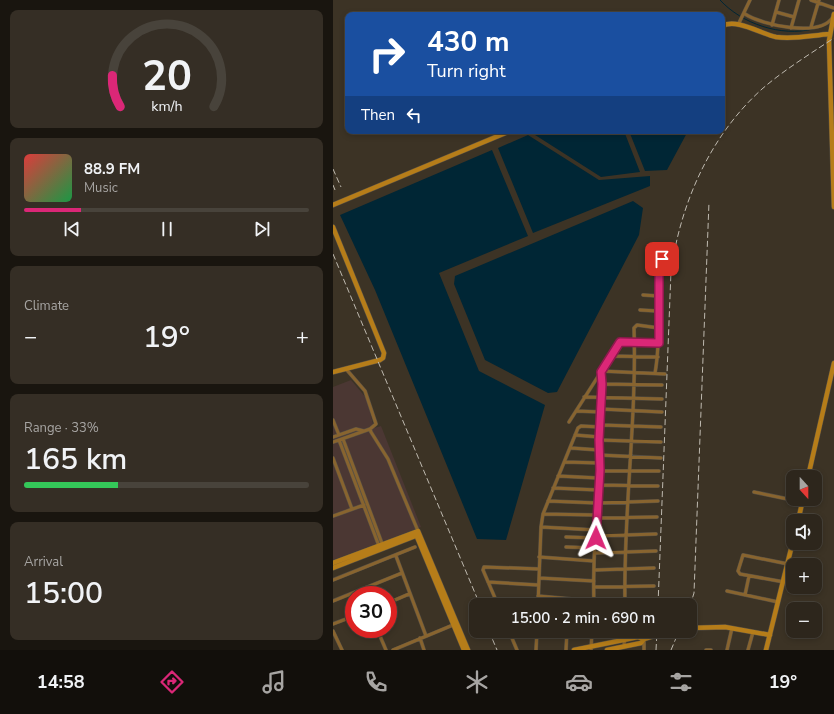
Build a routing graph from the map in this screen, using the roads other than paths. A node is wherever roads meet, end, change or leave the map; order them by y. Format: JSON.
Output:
{"nodes":[{"id":1,"x":750,"y":0,"type":"edge"},
{"id":2,"x":779,"y":0,"type":"edge"},
{"id":3,"x":799,"y":0,"type":"edge"},
{"id":4,"x":811,"y":0,"type":"edge"},
{"id":5,"x":818,"y":1,"type":"edge"},
{"id":6,"x":834,"y":8,"type":"edge"},
{"id":7,"x":776,"y":12,"type":"junction"},
{"id":8,"x":744,"y":15,"type":"junction"},
{"id":9,"x":834,"y":16,"type":"edge"},
{"id":10,"x":794,"y":17,"type":"junction"},
{"id":11,"x":739,"y":23,"type":"junction"},
{"id":12,"x":725,"y":25,"type":"edge"},
{"id":13,"x":772,"y":25,"type":"junction"},
{"id":14,"x":811,"y":27,"type":"junction"},
{"id":15,"x":791,"y":28,"type":"junction"},
{"id":16,"x":830,"y":34,"type":"junction"},
{"id":17,"x":503,"y":134,"type":"edge"},
{"id":18,"x":333,"y":205,"type":"edge"},
{"id":19,"x":834,"y":207,"type":"edge"},
{"id":20,"x":333,"y":227,"type":"edge"},
{"id":21,"x":665,"y":249,"type":"dead end"},
{"id":22,"x":643,"y":295,"type":"dead end"},
{"id":23,"x":658,"y":296,"type":"junction"},
{"id":24,"x":640,"y":310,"type":"dead end"},
{"id":25,"x":657,"y":311,"type":"junction"},
{"id":26,"x":659,"y":328,"type":"junction"},
{"id":27,"x":635,"y":342,"type":"junction"},
{"id":28,"x":659,"y":343,"type":"junction"},
{"id":29,"x":611,"y":356,"type":"junction"},
{"id":30,"x":634,"y":357,"type":"junction"},
{"id":31,"x":658,"y":357,"type":"junction"},
{"id":32,"x":834,"y":363,"type":"edge"},
{"id":33,"x":346,"y":369,"type":"junction"},
{"id":34,"x":333,"y":372,"type":"edge"},
{"id":35,"x":601,"y":372,"type":"junction"},
{"id":36,"x":634,"y":372,"type":"junction"},
{"id":37,"x":655,"y":373,"type":"junction"},
{"id":38,"x":665,"y":374,"type":"dead end"},
{"id":39,"x":833,"y":377,"type":"edge"},
{"id":40,"x":602,"y":384,"type":"junction"},
{"id":41,"x":634,"y":385,"type":"junction"},
{"id":42,"x":663,"y":385,"type":"dead end"},
{"id":43,"x":584,"y":397,"type":"junction"},
{"id":44,"x":601,"y":397,"type":"junction"},
{"id":45,"x":633,"y":398,"type":"junction"},
{"id":46,"x":662,"y":399,"type":"dead end"},
{"id":47,"x":576,"y":410,"type":"junction"},
{"id":48,"x":601,"y":411,"type":"junction"},
{"id":49,"x":632,"y":411,"type":"junction"},
{"id":50,"x":662,"y":412,"type":"dead end"},
{"id":51,"x":333,"y":420,"type":"edge"},
{"id":52,"x":569,"y":422,"type":"dead end"},
{"id":53,"x":601,"y":426,"type":"junction"},
{"id":54,"x":631,"y":426,"type":"junction"},
{"id":55,"x":661,"y":427,"type":"dead end"},
{"id":56,"x":370,"y":429,"type":"junction"},
{"id":57,"x":365,"y":431,"type":"junction"},
{"id":58,"x":339,"y":435,"type":"junction"},
{"id":59,"x":575,"y":435,"type":"junction"},
{"id":60,"x":333,"y":437,"type":"edge"},
{"id":61,"x":341,"y":439,"type":"junction"},
{"id":62,"x":599,"y":439,"type":"junction"},
{"id":63,"x":631,"y":441,"type":"junction"},
{"id":64,"x":333,"y":442,"type":"edge"},
{"id":65,"x":661,"y":442,"type":"dead end"},
{"id":66,"x":571,"y":448,"type":"junction"},
{"id":67,"x":599,"y":450,"type":"junction"},
{"id":68,"x":599,"y":455,"type":"junction"},
{"id":69,"x":630,"y":456,"type":"junction"},
{"id":70,"x":333,"y":458,"type":"edge"},
{"id":71,"x":661,"y":458,"type":"dead end"},
{"id":72,"x":565,"y":462,"type":"junction"},
{"id":73,"x":600,"y":463,"type":"junction"},
{"id":74,"x":600,"y":470,"type":"junction"},
{"id":75,"x":629,"y":470,"type":"junction"},
{"id":76,"x":811,"y":470,"type":"edge"},
{"id":77,"x":659,"y":471,"type":"dead end"},
{"id":78,"x":558,"y":476,"type":"junction"},
{"id":79,"x":598,"y":478,"type":"junction"},
{"id":80,"x":599,"y":485,"type":"junction"},
{"id":81,"x":628,"y":485,"type":"junction"},
{"id":82,"x":658,"y":486,"type":"dead end"},
{"id":83,"x":553,"y":488,"type":"junction"},
{"id":84,"x":598,"y":490,"type":"junction"},
{"id":85,"x":754,"y":492,"type":"dead end"},
{"id":86,"x":786,"y":498,"type":"edge"},
{"id":87,"x":548,"y":501,"type":"junction"},
{"id":88,"x":627,"y":501,"type":"junction"},
{"id":89,"x":658,"y":501,"type":"dead end"},
{"id":90,"x":597,"y":503,"type":"junction"},
{"id":91,"x":365,"y":504,"type":"junction"},
{"id":92,"x":352,"y":509,"type":"junction"},
{"id":93,"x":543,"y":514,"type":"junction"},
{"id":94,"x":333,"y":516,"type":"edge"},
{"id":95,"x":596,"y":517,"type":"junction"},
{"id":96,"x":627,"y":517,"type":"junction"},
{"id":97,"x":657,"y":517,"type":"dead end"},
{"id":98,"x":541,"y":527,"type":"junction"},
{"id":99,"x":596,"y":530,"type":"junction"},
{"id":100,"x":417,"y":533,"type":"junction"},
{"id":101,"x":656,"y":534,"type":"dead end"},
{"id":102,"x":627,"y":536,"type":"junction"},
{"id":103,"x":566,"y":537,"type":"dead end"},
{"id":104,"x":596,"y":537,"type":"junction"},
{"id":105,"x":566,"y":546,"type":"dead end"},
{"id":106,"x":382,"y":547,"type":"junction"},
{"id":107,"x":415,"y":547,"type":"dead end"},
{"id":108,"x":595,"y":548,"type":"junction"},
{"id":109,"x":655,"y":551,"type":"dead end"},
{"id":110,"x":595,"y":553,"type":"junction"},
{"id":111,"x":626,"y":553,"type":"junction"},
{"id":112,"x":396,"y":556,"type":"junction"},
{"id":113,"x":539,"y":557,"type":"junction"},
{"id":114,"x":594,"y":561,"type":"junction"},
{"id":115,"x":333,"y":563,"type":"edge"},
{"id":116,"x":786,"y":564,"type":"edge"},
{"id":117,"x":333,"y":568,"type":"edge"},
{"id":118,"x":625,"y":568,"type":"junction"},
{"id":119,"x":654,"y":568,"type":"dead end"},
{"id":120,"x":539,"y":569,"type":"junction"},
{"id":121,"x":595,"y":570,"type":"junction"},
{"id":122,"x":402,"y":573,"type":"junction"},
{"id":123,"x":786,"y":573,"type":"edge"},
{"id":124,"x":749,"y":576,"type":"junction"},
{"id":125,"x":539,"y":578,"type":"junction"},
{"id":126,"x":333,"y":580,"type":"edge"},
{"id":127,"x":594,"y":581,"type":"junction"},
{"id":128,"x":488,"y":582,"type":"junction"},
{"id":129,"x":784,"y":582,"type":"junction"},
{"id":130,"x":538,"y":585,"type":"junction"},
{"id":131,"x":625,"y":586,"type":"junction"},
{"id":132,"x":654,"y":586,"type":"dead end"},
{"id":133,"x":594,"y":587,"type":"junction"},
{"id":134,"x":727,"y":591,"type":"dead end"},
{"id":135,"x":409,"y":594,"type":"junction"},
{"id":136,"x":745,"y":595,"type":"junction"},
{"id":137,"x":538,"y":596,"type":"joint"},
{"id":138,"x":495,"y":598,"type":"edge"},
{"id":139,"x":554,"y":598,"type":"edge"},
{"id":140,"x":594,"y":598,"type":"edge"},
{"id":141,"x":625,"y":598,"type":"edge"},
{"id":142,"x":397,"y":599,"type":"edge"},
{"id":143,"x":333,"y":602,"type":"edge"},
{"id":144,"x":779,"y":602,"type":"junction"},
{"id":145,"x":345,"y":619,"type":"edge"},
{"id":146,"x":333,"y":624,"type":"edge"},
{"id":147,"x":453,"y":625,"type":"junction"},
{"id":148,"x":697,"y":628,"type":"edge"},
{"id":149,"x":732,"y":628,"type":"junction"},
{"id":150,"x":333,"y":631,"type":"edge"},
{"id":151,"x":753,"y":632,"type":"junction"},
{"id":152,"x":770,"y":635,"type":"junction"},
{"id":153,"x":426,"y":636,"type":"junction"},
{"id":154,"x":381,"y":638,"type":"edge"},
{"id":155,"x":420,"y":638,"type":"junction"},
{"id":156,"x":512,"y":638,"type":"edge"},
{"id":157,"x":537,"y":638,"type":"edge"},
{"id":158,"x":567,"y":638,"type":"edge"},
{"id":159,"x":592,"y":638,"type":"edge"},
{"id":160,"x":647,"y":638,"type":"edge"},
{"id":161,"x":644,"y":639,"type":"junction"},
{"id":162,"x":624,"y":640,"type":"junction"},
{"id":163,"x":624,"y":647,"type":"junction"},
{"id":164,"x":591,"y":648,"type":"edge"},
{"id":165,"x":342,"y":650,"type":"edge"},
{"id":166,"x":386,"y":650,"type":"edge"},
{"id":167,"x":393,"y":650,"type":"edge"},
{"id":168,"x":424,"y":650,"type":"edge"},
{"id":169,"x":464,"y":650,"type":"edge"},
{"id":170,"x":468,"y":650,"type":"edge"},
{"id":171,"x":517,"y":650,"type":"edge"},
{"id":172,"x":536,"y":650,"type":"edge"},
{"id":173,"x":566,"y":650,"type":"edge"},
{"id":174,"x":574,"y":650,"type":"edge"},
{"id":175,"x":607,"y":650,"type":"edge"},
{"id":176,"x":644,"y":650,"type":"edge"},
{"id":177,"x":706,"y":650,"type":"edge"},
{"id":178,"x":711,"y":650,"type":"edge"},
{"id":179,"x":727,"y":650,"type":"edge"},
{"id":180,"x":748,"y":650,"type":"edge"},
{"id":181,"x":766,"y":650,"type":"edge"}],
"edges":[{"from":1,"to":8,"type":"street"},
{"from":2,"to":7,"type":"street"},
{"from":3,"to":10,"type":"street"},
{"from":4,"to":5,"type":"street"},
{"from":5,"to":6,"type":"street"},
{"from":5,"to":14,"type":"street"},
{"from":7,"to":10,"type":"street"},
{"from":7,"to":13,"type":"street"},
{"from":8,"to":11,"type":"street"},
{"from":8,"to":13,"type":"street"},
{"from":9,"to":14,"type":"street"},
{"from":9,"to":16,"type":"street"},
{"from":10,"to":15,"type":"street"},
{"from":11,"to":12,"type":"street"},
{"from":11,"to":16,"type":"street"},
{"from":13,"to":15,"type":"street"},
{"from":14,"to":15,"type":"street"},
{"from":16,"to":19,"type":"street"},
{"from":17,"to":18,"type":"street"},
{"from":20,"to":33,"type":"street"},
{"from":21,"to":23,"type":"street"},
{"from":22,"to":23,"type":"street"},
{"from":23,"to":25,"type":"street"},
{"from":24,"to":25,"type":"street"},
{"from":25,"to":26,"type":"street"},
{"from":26,"to":27,"type":"street"},
{"from":26,"to":28,"type":"street"},
{"from":27,"to":28,"type":"street"},
{"from":27,"to":29,"type":"street"},
{"from":27,"to":30,"type":"street"},
{"from":28,"to":31,"type":"street"},
{"from":29,"to":30,"type":"street"},
{"from":29,"to":35,"type":"street"},
{"from":30,"to":31,"type":"street"},
{"from":30,"to":36,"type":"street"},
{"from":31,"to":37,"type":"street"},
{"from":32,"to":39,"type":"street"},
{"from":33,"to":34,"type":"street"},
{"from":33,"to":56,"type":"street"},
{"from":35,"to":36,"type":"street"},
{"from":35,"to":40,"type":"street"},
{"from":35,"to":43,"type":"street"},
{"from":36,"to":37,"type":"street"},
{"from":36,"to":41,"type":"street"},
{"from":37,"to":38,"type":"street"},
{"from":39,"to":76,"type":"street"},
{"from":40,"to":41,"type":"street"},
{"from":40,"to":44,"type":"street"},
{"from":41,"to":42,"type":"street"},
{"from":41,"to":45,"type":"street"},
{"from":43,"to":44,"type":"street"},
{"from":43,"to":47,"type":"street"},
{"from":44,"to":45,"type":"street"},
{"from":44,"to":48,"type":"street"},
{"from":45,"to":46,"type":"street"},
{"from":45,"to":49,"type":"street"},
{"from":47,"to":48,"type":"street"},
{"from":47,"to":52,"type":"street"},
{"from":48,"to":49,"type":"street"},
{"from":48,"to":53,"type":"street"},
{"from":49,"to":50,"type":"street"},
{"from":49,"to":54,"type":"street"},
{"from":51,"to":58,"type":"street"},
{"from":53,"to":54,"type":"street"},
{"from":53,"to":59,"type":"street"},
{"from":53,"to":62,"type":"street"},
{"from":54,"to":55,"type":"street"},
{"from":54,"to":63,"type":"street"},
{"from":56,"to":57,"type":"street"},
{"from":56,"to":100,"type":"street"},
{"from":57,"to":58,"type":"street"},
{"from":57,"to":61,"type":"street"},
{"from":58,"to":60,"type":"street"},
{"from":59,"to":62,"type":"street"},
{"from":59,"to":66,"type":"street"},
{"from":61,"to":64,"type":"street"},
{"from":61,"to":91,"type":"street"},
{"from":62,"to":63,"type":"street"},
{"from":62,"to":67,"type":"street"},
{"from":63,"to":65,"type":"street"},
{"from":63,"to":69,"type":"street"},
{"from":66,"to":67,"type":"street"},
{"from":66,"to":72,"type":"street"},
{"from":67,"to":68,"type":"street"},
{"from":68,"to":69,"type":"street"},
{"from":68,"to":73,"type":"street"},
{"from":69,"to":71,"type":"street"},
{"from":69,"to":75,"type":"street"},
{"from":70,"to":92,"type":"street"},
{"from":72,"to":73,"type":"street"},
{"from":72,"to":78,"type":"street"},
{"from":73,"to":74,"type":"street"},
{"from":74,"to":75,"type":"street"},
{"from":74,"to":79,"type":"street"},
{"from":75,"to":77,"type":"street"},
{"from":75,"to":81,"type":"street"},
{"from":78,"to":79,"type":"street"},
{"from":78,"to":83,"type":"street"},
{"from":79,"to":80,"type":"street"},
{"from":80,"to":81,"type":"street"},
{"from":80,"to":84,"type":"street"},
{"from":81,"to":82,"type":"street"},
{"from":81,"to":88,"type":"street"},
{"from":83,"to":84,"type":"street"},
{"from":83,"to":87,"type":"street"},
{"from":84,"to":90,"type":"street"},
{"from":85,"to":86,"type":"street"},
{"from":87,"to":90,"type":"street"},
{"from":87,"to":93,"type":"street"},
{"from":88,"to":89,"type":"street"},
{"from":88,"to":90,"type":"street"},
{"from":88,"to":96,"type":"street"},
{"from":90,"to":95,"type":"street"},
{"from":91,"to":92,"type":"street"},
{"from":91,"to":106,"type":"street"},
{"from":92,"to":94,"type":"street"},
{"from":93,"to":95,"type":"street"},
{"from":93,"to":98,"type":"street"},
{"from":95,"to":96,"type":"street"},
{"from":95,"to":99,"type":"street"},
{"from":96,"to":97,"type":"street"},
{"from":96,"to":102,"type":"street"},
{"from":98,"to":99,"type":"street"},
{"from":98,"to":113,"type":"street"},
{"from":99,"to":104,"type":"street"},
{"from":100,"to":106,"type":"street"},
{"from":100,"to":147,"type":"street"},
{"from":100,"to":170,"type":"street"},
{"from":101,"to":102,"type":"street"},
{"from":102,"to":104,"type":"street"},
{"from":102,"to":111,"type":"street"},
{"from":103,"to":104,"type":"street"},
{"from":104,"to":108,"type":"street"},
{"from":105,"to":108,"type":"street"},
{"from":106,"to":115,"type":"street"},
{"from":106,"to":117,"type":"street"},
{"from":107,"to":112,"type":"street"},
{"from":108,"to":110,"type":"street"},
{"from":109,"to":111,"type":"street"},
{"from":110,"to":111,"type":"street"},
{"from":110,"to":114,"type":"street"},
{"from":111,"to":118,"type":"street"},
{"from":112,"to":122,"type":"street"},
{"from":112,"to":126,"type":"street"},
{"from":113,"to":114,"type":"street"},
{"from":113,"to":120,"type":"street"},
{"from":114,"to":121,"type":"street"},
{"from":116,"to":124,"type":"street"},
{"from":118,"to":119,"type":"street"},
{"from":118,"to":121,"type":"street"},
{"from":118,"to":131,"type":"street"},
{"from":120,"to":125,"type":"street"},
{"from":120,"to":128,"type":"street"},
{"from":121,"to":127,"type":"street"},
{"from":122,"to":135,"type":"street"},
{"from":122,"to":143,"type":"street"},
{"from":123,"to":129,"type":"street"},
{"from":124,"to":129,"type":"street"},
{"from":124,"to":136,"type":"street"},
{"from":125,"to":127,"type":"street"},
{"from":125,"to":130,"type":"street"},
{"from":127,"to":133,"type":"street"},
{"from":128,"to":130,"type":"street"},
{"from":128,"to":138,"type":"street"},
{"from":129,"to":144,"type":"street"},
{"from":130,"to":137,"type":"street"},
{"from":131,"to":132,"type":"street"},
{"from":131,"to":133,"type":"street"},
{"from":131,"to":141,"type":"street"},
{"from":133,"to":140,"type":"street"},
{"from":134,"to":136,"type":"street"},
{"from":135,"to":142,"type":"street"},
{"from":135,"to":153,"type":"street"},
{"from":136,"to":144,"type":"street"},
{"from":137,"to":139,"type":"street"},
{"from":144,"to":152,"type":"street"},
{"from":145,"to":146,"type":"street"},
{"from":147,"to":153,"type":"street"},
{"from":147,"to":169,"type":"street"},
{"from":148,"to":149,"type":"street"},
{"from":149,"to":151,"type":"street"},
{"from":149,"to":179,"type":"street"},
{"from":150,"to":165,"type":"street"},
{"from":151,"to":152,"type":"street"},
{"from":151,"to":180,"type":"street"},
{"from":152,"to":181,"type":"street"},
{"from":153,"to":155,"type":"street"},
{"from":154,"to":166,"type":"street"},
{"from":155,"to":167,"type":"street"},
{"from":155,"to":168,"type":"street"},
{"from":156,"to":171,"type":"street"},
{"from":157,"to":172,"type":"street"},
{"from":158,"to":173,"type":"street"},
{"from":159,"to":164,"type":"street"},
{"from":160,"to":161,"type":"street"},
{"from":161,"to":162,"type":"street"},
{"from":161,"to":163,"type":"street"},
{"from":161,"to":176,"type":"street"},
{"from":162,"to":163,"type":"street"},
{"from":162,"to":164,"type":"street"},
{"from":163,"to":175,"type":"street"},
{"from":164,"to":174,"type":"street"},
{"from":177,"to":178,"type":"street"}]}
